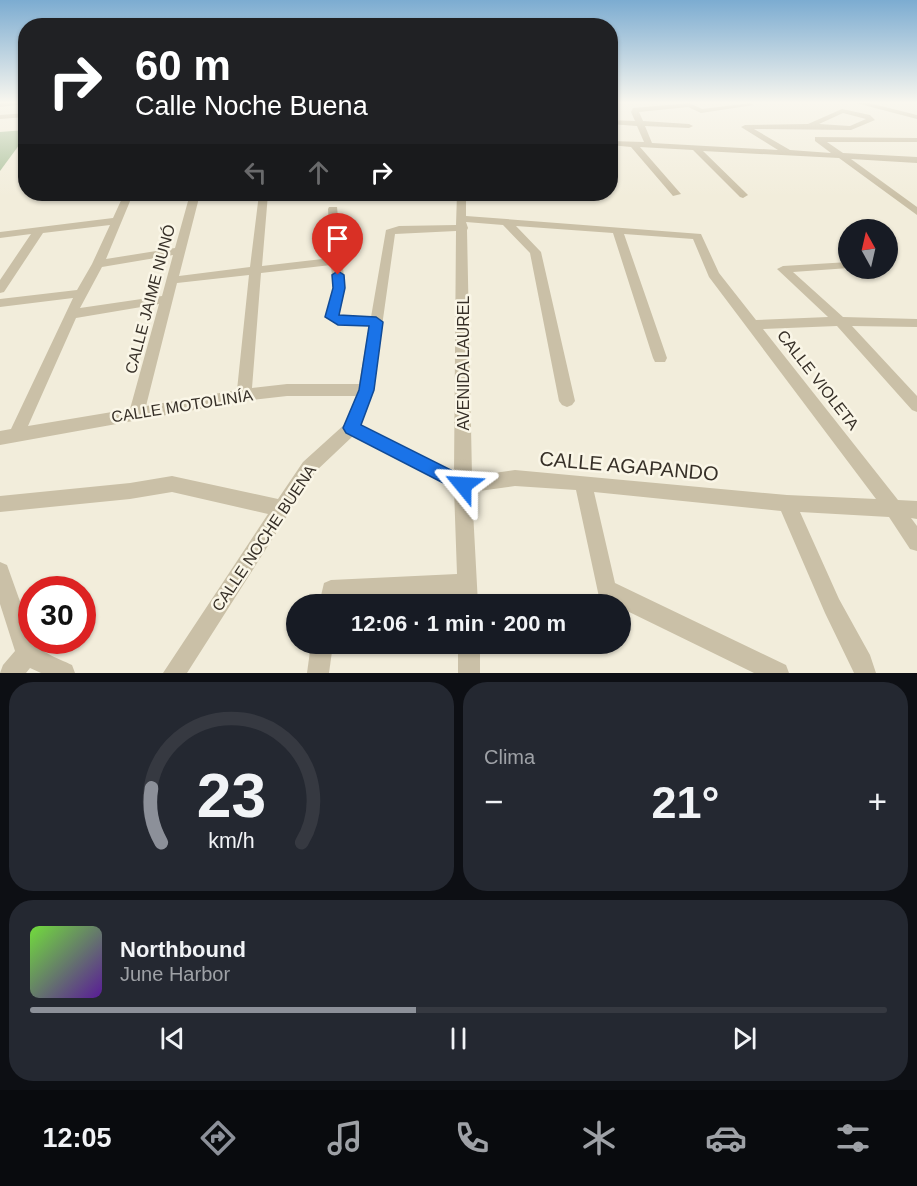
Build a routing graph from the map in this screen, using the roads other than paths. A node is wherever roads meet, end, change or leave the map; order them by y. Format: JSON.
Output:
{"nodes":[{"id":1,"x":645,"y":133,"type":"edge"},
{"id":2,"x":756,"y":133,"type":"edge"},
{"id":3,"x":917,"y":140,"type":"edge"},
{"id":4,"x":618,"y":143,"type":"edge"},
{"id":5,"x":633,"y":144,"type":"junction"},
{"id":6,"x":649,"y":144,"type":"junction"},
{"id":7,"x":694,"y":146,"type":"junction"},
{"id":8,"x":788,"y":152,"type":"junction"},
{"id":9,"x":840,"y":155,"type":"junction"},
{"id":10,"x":901,"y":159,"type":"junction"},
{"id":11,"x":917,"y":160,"type":"edge"},
{"id":12,"x":917,"y":169,"type":"edge"},
{"id":13,"x":676,"y":194,"type":"dead end"},
{"id":14,"x":743,"y":195,"type":"dead end"},
{"id":15,"x":124,"y":201,"type":"edge"},
{"id":16,"x":193,"y":201,"type":"edge"},
{"id":17,"x":262,"y":201,"type":"edge"},
{"id":18,"x":461,"y":201,"type":"edge"},
{"id":19,"x":333,"y":209,"type":"dead end"},
{"id":20,"x":917,"y":212,"type":"edge"},
{"id":21,"x":114,"y":221,"type":"junction"},
{"id":22,"x":506,"y":222,"type":"junction"},
{"id":23,"x":463,"y":224,"type":"junction"},
{"id":24,"x":40,"y":229,"type":"junction"},
{"id":25,"x":618,"y":232,"type":"junction"},
{"id":26,"x":0,"y":235,"type":"edge"},
{"id":27,"x":180,"y":251,"type":"junction"},
{"id":28,"x":338,"y":261,"type":"junction"},
{"id":29,"x":98,"y":264,"type":"junction"},
{"id":30,"x":838,"y":266,"type":"edge"},
{"id":31,"x":256,"y":269,"type":"junction"},
{"id":32,"x":172,"y":280,"type":"junction"},
{"id":33,"x":0,"y":289,"type":"edge"},
{"id":34,"x":81,"y":293,"type":"junction"},
{"id":35,"x":167,"y":299,"type":"junction"},
{"id":36,"x":0,"y":303,"type":"edge"},
{"id":37,"x":72,"y":314,"type":"junction"},
{"id":38,"x":840,"y":321,"type":"junction"},
{"id":39,"x":376,"y":322,"type":"junction"},
{"id":40,"x":917,"y":323,"type":"edge"},
{"id":41,"x":753,"y":325,"type":"junction"},
{"id":42,"x":660,"y":358,"type":"dead end"},
{"id":43,"x":366,"y":390,"type":"junction"},
{"id":44,"x":244,"y":395,"type":"junction"},
{"id":45,"x":567,"y":401,"type":"dead end"},
{"id":46,"x":917,"y":406,"type":"edge"},
{"id":47,"x":137,"y":412,"type":"junction"},
{"id":48,"x":351,"y":428,"type":"junction"},
{"id":49,"x":8,"y":437,"type":"edge"},
{"id":50,"x":583,"y":483,"type":"junction"},
{"id":51,"x":463,"y":485,"type":"junction"},
{"id":52,"x":787,"y":503,"type":"junction"},
{"id":53,"x":0,"y":504,"type":"edge"},
{"id":54,"x":280,"y":508,"type":"junction"},
{"id":55,"x":893,"y":508,"type":"junction"},
{"id":56,"x":917,"y":510,"type":"edge"},
{"id":57,"x":917,"y":542,"type":"edge"},
{"id":58,"x":0,"y":572,"type":"edge"},
{"id":59,"x":330,"y":594,"type":"edge"},
{"id":60,"x":468,"y":594,"type":"edge"},
{"id":61,"x":18,"y":627,"type":"edge"},
{"id":62,"x":27,"y":654,"type":"joint"},
{"id":63,"x":321,"y":654,"type":"edge"},
{"id":64,"x":469,"y":654,"type":"edge"},
{"id":65,"x":11,"y":673,"type":"edge"},
{"id":66,"x":64,"y":673,"type":"edge"},
{"id":67,"x":174,"y":673,"type":"edge"},
{"id":68,"x":318,"y":673,"type":"edge"},
{"id":69,"x":469,"y":673,"type":"edge"},
{"id":70,"x":778,"y":673,"type":"edge"},
{"id":71,"x":865,"y":673,"type":"edge"}],
"edges":[{"from":1,"to":6,"type":"street"},
{"from":2,"to":8,"type":"street"},
{"from":3,"to":9,"type":"street"},
{"from":4,"to":5,"type":"street"},
{"from":5,"to":6,"type":"street"},
{"from":5,"to":13,"type":"street"},
{"from":6,"to":7,"type":"street"},
{"from":7,"to":8,"type":"street"},
{"from":7,"to":14,"type":"street"},
{"from":8,"to":9,"type":"street"},
{"from":9,"to":10,"type":"street"},
{"from":9,"to":20,"type":"street"},
{"from":10,"to":11,"type":"street"},
{"from":10,"to":12,"type":"street"},
{"from":15,"to":21,"type":"street"},
{"from":16,"to":27,"type":"street","name":"CALLE JAIME NUNÓ"},
{"from":17,"to":31,"type":"street"},
{"from":18,"to":23,"type":"street","name":"AVENIDA LAUREL"},
{"from":19,"to":28,"type":"street"},
{"from":21,"to":24,"type":"street"},
{"from":21,"to":29,"type":"street"},
{"from":22,"to":23,"type":"street"},
{"from":22,"to":25,"type":"street"},
{"from":22,"to":45,"type":"street"},
{"from":23,"to":39,"type":"street","name":"CALLE NOCHE BUENA"},
{"from":23,"to":51,"type":"street","name":"AVENIDA LAUREL"},
{"from":24,"to":26,"type":"street"},
{"from":24,"to":33,"type":"street"},
{"from":25,"to":41,"type":"street","name":"CALLE VIOLETA"},
{"from":25,"to":42,"type":"street"},
{"from":27,"to":29,"type":"street"},
{"from":27,"to":32,"type":"street","name":"CALLE JAIME NUNÓ"},
{"from":28,"to":31,"type":"street"},
{"from":28,"to":39,"type":"street"},
{"from":29,"to":34,"type":"street"},
{"from":30,"to":38,"type":"street"},
{"from":31,"to":32,"type":"street"},
{"from":31,"to":44,"type":"street"},
{"from":32,"to":35,"type":"street","name":"CALLE JAIME NUNÓ"},
{"from":34,"to":36,"type":"street"},
{"from":34,"to":37,"type":"street"},
{"from":35,"to":37,"type":"street"},
{"from":35,"to":47,"type":"street","name":"CALLE JAIME NUNÓ"},
{"from":37,"to":49,"type":"street"},
{"from":38,"to":40,"type":"street"},
{"from":38,"to":41,"type":"street"},
{"from":38,"to":46,"type":"street"},
{"from":39,"to":43,"type":"street","name":"CALLE NOCHE BUENA"},
{"from":41,"to":55,"type":"street","name":"CALLE VIOLETA"},
{"from":43,"to":44,"type":"street","name":"CALLE MOTOLINÍA"},
{"from":43,"to":48,"type":"street","name":"CALLE NOCHE BUENA"},
{"from":44,"to":47,"type":"street","name":"CALLE MOTOLINÍA"},
{"from":47,"to":49,"type":"street","name":"CALLE MOTOLINÍA"},
{"from":48,"to":51,"type":"street"},
{"from":48,"to":54,"type":"street","name":"CALLE NOCHE BUENA"},
{"from":50,"to":51,"type":"street","name":"CALLE AGAPANDO"},
{"from":50,"to":52,"type":"street","name":"CALLE AGAPANDO"},
{"from":50,"to":70,"type":"street"},
{"from":51,"to":60,"type":"street","name":"AVENIDA LAUREL"},
{"from":52,"to":55,"type":"street","name":"CALLE AGAPANDO"},
{"from":52,"to":71,"type":"street"},
{"from":53,"to":54,"type":"street"},
{"from":54,"to":67,"type":"street","name":"CALLE NOCHE BUENA"},
{"from":55,"to":56,"type":"street","name":"CALLE AGAPANDO"},
{"from":55,"to":57,"type":"street","name":"CALLE VIOLETA"},
{"from":58,"to":61,"type":"street"},
{"from":59,"to":60,"type":"street"},
{"from":62,"to":65,"type":"street"},
{"from":62,"to":66,"type":"street"},
{"from":63,"to":68,"type":"street"},
{"from":64,"to":69,"type":"street"}]}
